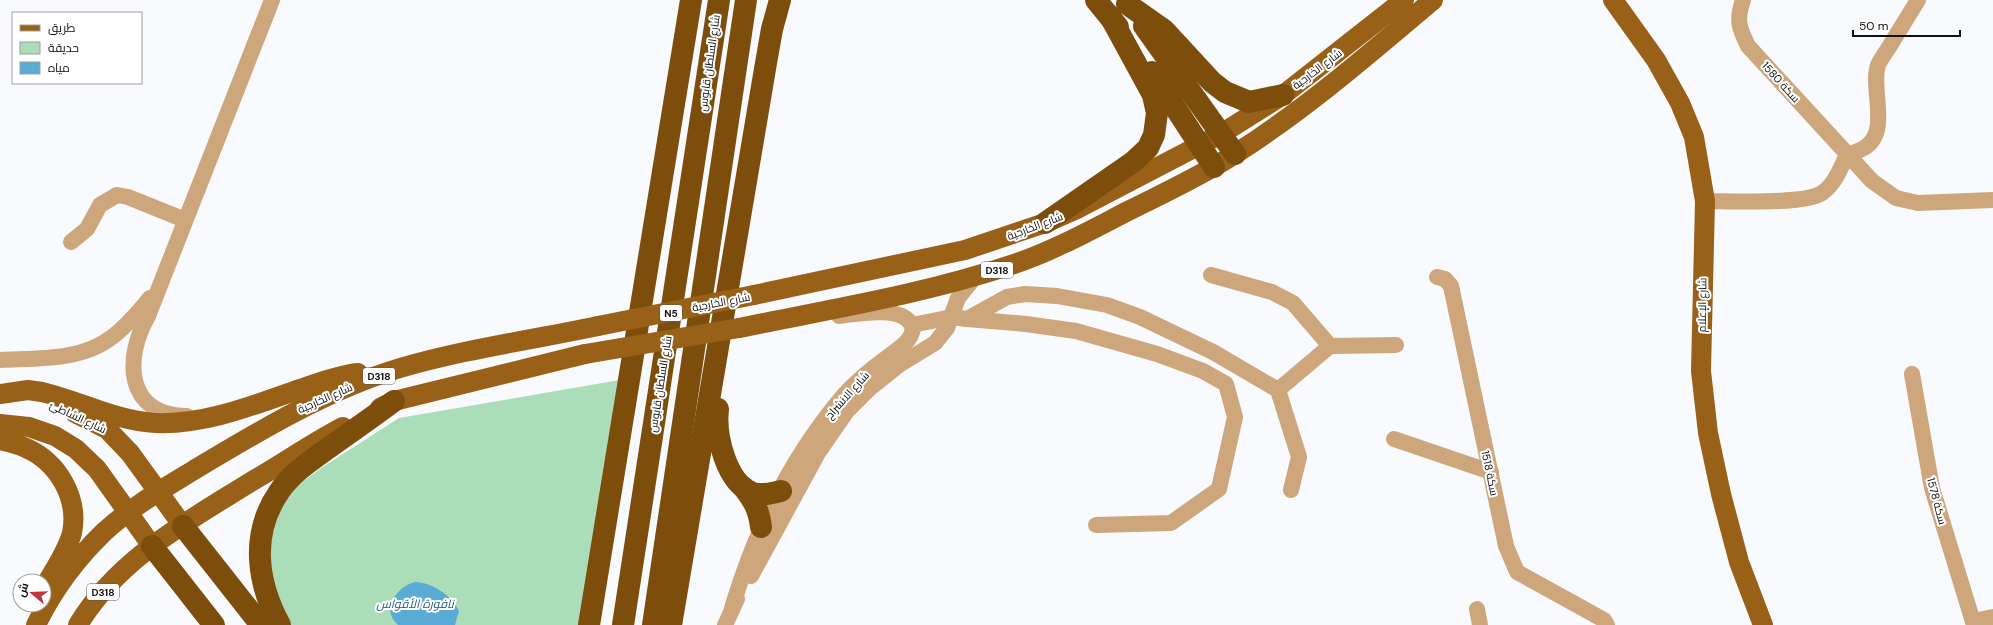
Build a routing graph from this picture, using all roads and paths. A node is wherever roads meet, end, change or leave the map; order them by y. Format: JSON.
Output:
{"nodes":[{"id":1,"x":272,"y":0,"type":"edge"},
{"id":2,"x":691,"y":0,"type":"edge"},
{"id":3,"x":718,"y":0,"type":"edge"},
{"id":4,"x":746,"y":0,"type":"edge"},
{"id":5,"x":780,"y":0,"type":"edge"},
{"id":6,"x":1096,"y":0,"type":"edge"},
{"id":7,"x":1404,"y":0,"type":"edge"},
{"id":8,"x":1433,"y":0,"type":"edge"},
{"id":9,"x":1613,"y":0,"type":"edge"},
{"id":10,"x":1743,"y":0,"type":"edge"},
{"id":11,"x":1918,"y":0,"type":"edge"},
{"id":12,"x":1120,"y":6,"type":"edge"},
{"id":13,"x":1283,"y":95,"type":"junction"},
{"id":14,"x":1221,"y":134,"type":"junction"},
{"id":15,"x":1200,"y":144,"type":"junction"},
{"id":16,"x":1235,"y":154,"type":"junction"},
{"id":17,"x":1847,"y":155,"type":"junction"},
{"id":18,"x":1214,"y":167,"type":"junction"},
{"id":19,"x":1993,"y":200,"type":"edge"},
{"id":20,"x":1705,"y":201,"type":"junction"},
{"id":21,"x":185,"y":220,"type":"junction"},
{"id":22,"x":1045,"y":223,"type":"junction"},
{"id":23,"x":71,"y":242,"type":"dead end"},
{"id":24,"x":1211,"y":275,"type":"dead end"},
{"id":25,"x":1437,"y":276,"type":"dead end"},
{"id":26,"x":974,"y":277,"type":"junction"},
{"id":27,"x":158,"y":289,"type":"junction"},
{"id":28,"x":727,"y":294,"type":"junction"},
{"id":29,"x":960,"y":318,"type":"junction"},
{"id":30,"x":772,"y":321,"type":"junction"},
{"id":31,"x":912,"y":325,"type":"junction"},
{"id":32,"x":1396,"y":345,"type":"dead end"},
{"id":33,"x":1330,"y":346,"type":"junction"},
{"id":34,"x":0,"y":360,"type":"edge"},
{"id":35,"x":400,"y":368,"type":"junction"},
{"id":36,"x":1912,"y":374,"type":"dead end"},
{"id":37,"x":1278,"y":390,"type":"junction"},
{"id":38,"x":0,"y":395,"type":"edge"},
{"id":39,"x":394,"y":401,"type":"junction"},
{"id":40,"x":222,"y":414,"type":"junction"},
{"id":41,"x":0,"y":424,"type":"edge"},
{"id":42,"x":1394,"y":439,"type":"dead end"},
{"id":43,"x":0,"y":440,"type":"edge"},
{"id":44,"x":1490,"y":472,"type":"junction"},
{"id":45,"x":744,"y":488,"type":"junction"},
{"id":46,"x":1291,"y":490,"type":"dead end"},
{"id":47,"x":781,"y":491,"type":"junction"},
{"id":48,"x":157,"y":492,"type":"junction"},
{"id":49,"x":128,"y":513,"type":"junction"},
{"id":50,"x":1096,"y":525,"type":"dead end"},
{"id":51,"x":183,"y":526,"type":"junction"},
{"id":52,"x":761,"y":527,"type":"junction"},
{"id":53,"x":152,"y":546,"type":"junction"},
{"id":54,"x":52,"y":573,"type":"edge"},
{"id":55,"x":752,"y":573,"type":"junction"},
{"id":56,"x":732,"y":608,"type":"junction"},
{"id":57,"x":1477,"y":609,"type":"dead end"},
{"id":58,"x":32,"y":613,"type":"edge"},
{"id":59,"x":1993,"y":617,"type":"edge"},
{"id":60,"x":1973,"y":623,"type":"edge"},
{"id":61,"x":27,"y":625,"type":"edge"},
{"id":62,"x":36,"y":625,"type":"edge"},
{"id":63,"x":78,"y":625,"type":"edge"},
{"id":64,"x":214,"y":625,"type":"edge"},
{"id":65,"x":261,"y":625,"type":"edge"},
{"id":66,"x":280,"y":625,"type":"edge"},
{"id":67,"x":589,"y":625,"type":"edge"},
{"id":68,"x":623,"y":625,"type":"edge"},
{"id":69,"x":654,"y":625,"type":"edge"},
{"id":70,"x":671,"y":625,"type":"edge"},
{"id":71,"x":725,"y":625,"type":"edge"},
{"id":72,"x":1480,"y":625,"type":"edge"},
{"id":73,"x":1607,"y":625,"type":"edge"},
{"id":74,"x":1763,"y":625,"type":"edge"}],
"edges":[{"from":1,"to":21,"type":"street"},
{"from":2,"to":67,"type":"highway"},
{"from":3,"to":68,"type":"highway","name":"شارع السلطان قابوس","number":"N5"},
{"from":4,"to":69,"type":"highway","number":"N5"},
{"from":5,"to":28,"type":"highway"},
{"from":6,"to":12,"type":"highway"},
{"from":7,"to":13,"type":"main road","name":"شارع الخارجية","number":"D318"},
{"from":8,"to":16,"type":"main road","name":"شارع الخارجية","number":"D318"},
{"from":9,"to":20,"type":"main road","name":"شارع الإعلام"},
{"from":10,"to":17,"type":"street","name":"سكة 1580"},
{"from":11,"to":17,"type":"street"},
{"from":12,"to":13,"type":"highway"},
{"from":12,"to":14,"type":"highway"},
{"from":12,"to":15,"type":"highway"},
{"from":12,"to":22,"type":"highway"},
{"from":13,"to":14,"type":"main road","name":"شارع الخارجية","number":"D318"},
{"from":14,"to":15,"type":"main road","name":"شارع الخارجية","number":"D318"},
{"from":14,"to":16,"type":"highway"},
{"from":15,"to":18,"type":"highway"},
{"from":15,"to":22,"type":"main road","name":"شارع الخارجية","number":"D318"},
{"from":16,"to":18,"type":"main road","name":"شارع الخارجية","number":"D318"},
{"from":17,"to":19,"type":"street","name":"سكة 1580"},
{"from":17,"to":20,"type":"street"},
{"from":18,"to":26,"type":"main road","name":"شارع الخارجية","number":"D318"},
{"from":20,"to":74,"type":"main road","name":"شارع الإعلام"},
{"from":21,"to":23,"type":"street"},
{"from":21,"to":27,"type":"street"},
{"from":22,"to":35,"type":"main road","name":"شارع الخارجية","number":"D318","bridge":true},
{"from":24,"to":33,"type":"street"},
{"from":25,"to":44,"type":"street","name":"سكة 1518"},
{"from":26,"to":29,"type":"street","name":"شارع الانشراح"},
{"from":26,"to":30,"type":"main road","name":"شارع الخارجية","number":"D318"},
{"from":27,"to":34,"type":"street"},
{"from":27,"to":40,"type":"street"},
{"from":28,"to":45,"type":"highway"},
{"from":28,"to":70,"type":"highway"},
{"from":29,"to":31,"type":"street"},
{"from":29,"to":37,"type":"street"},
{"from":29,"to":50,"type":"street"},
{"from":29,"to":55,"type":"street","name":"شارع الانشراح"},
{"from":30,"to":31,"type":"street"},
{"from":30,"to":39,"type":"main road","name":"شارع الخارجية","number":"D318","bridge":true},
{"from":31,"to":47,"type":"street","name":"شارع الانشراح"},
{"from":32,"to":33,"type":"street"},
{"from":33,"to":37,"type":"street"},
{"from":35,"to":40,"type":"main road"},
{"from":35,"to":48,"type":"main road","name":"شارع الخارجية","number":"D318"},
{"from":36,"to":60,"type":"street","name":"سكة 1578"},
{"from":37,"to":46,"type":"street"},
{"from":38,"to":40,"type":"main road"},
{"from":38,"to":48,"type":"main road","name":"شارع الشاطئ"},
{"from":39,"to":51,"type":"main road","name":"شارع الخارجية","number":"D318"},
{"from":39,"to":66,"type":"highway"},
{"from":41,"to":49,"type":"main road"},
{"from":42,"to":44,"type":"street"},
{"from":43,"to":54,"type":"main road"},
{"from":44,"to":73,"type":"street","name":"سكة 1518"},
{"from":45,"to":47,"type":"highway"},
{"from":45,"to":52,"type":"highway"},
{"from":47,"to":52,"type":"street","name":"شارع الانشراح"},
{"from":48,"to":49,"type":"main road","name":"شارع الخارجية","number":"D318"},
{"from":48,"to":51,"type":"main road","name":"شارع الشاطئ"},
{"from":49,"to":53,"type":"main road"},
{"from":49,"to":62,"type":"main road","name":"شارع الخارجية","number":"D318"},
{"from":51,"to":53,"type":"main road","name":"شارع الخارجية","number":"D318"},
{"from":51,"to":65,"type":"highway"},
{"from":52,"to":55,"type":"street"},
{"from":52,"to":56,"type":"street","name":"شارع الانشراح"},
{"from":53,"to":63,"type":"main road","name":"شارع الخارجية","number":"D318"},
{"from":53,"to":64,"type":"highway"},
{"from":55,"to":56,"type":"street","name":"شارع الانشراح"},
{"from":56,"to":71,"type":"street","name":"شارع الانشراح"},
{"from":57,"to":72,"type":"street"},
{"from":58,"to":61,"type":"main road"},
{"from":59,"to":60,"type":"street"}]}
